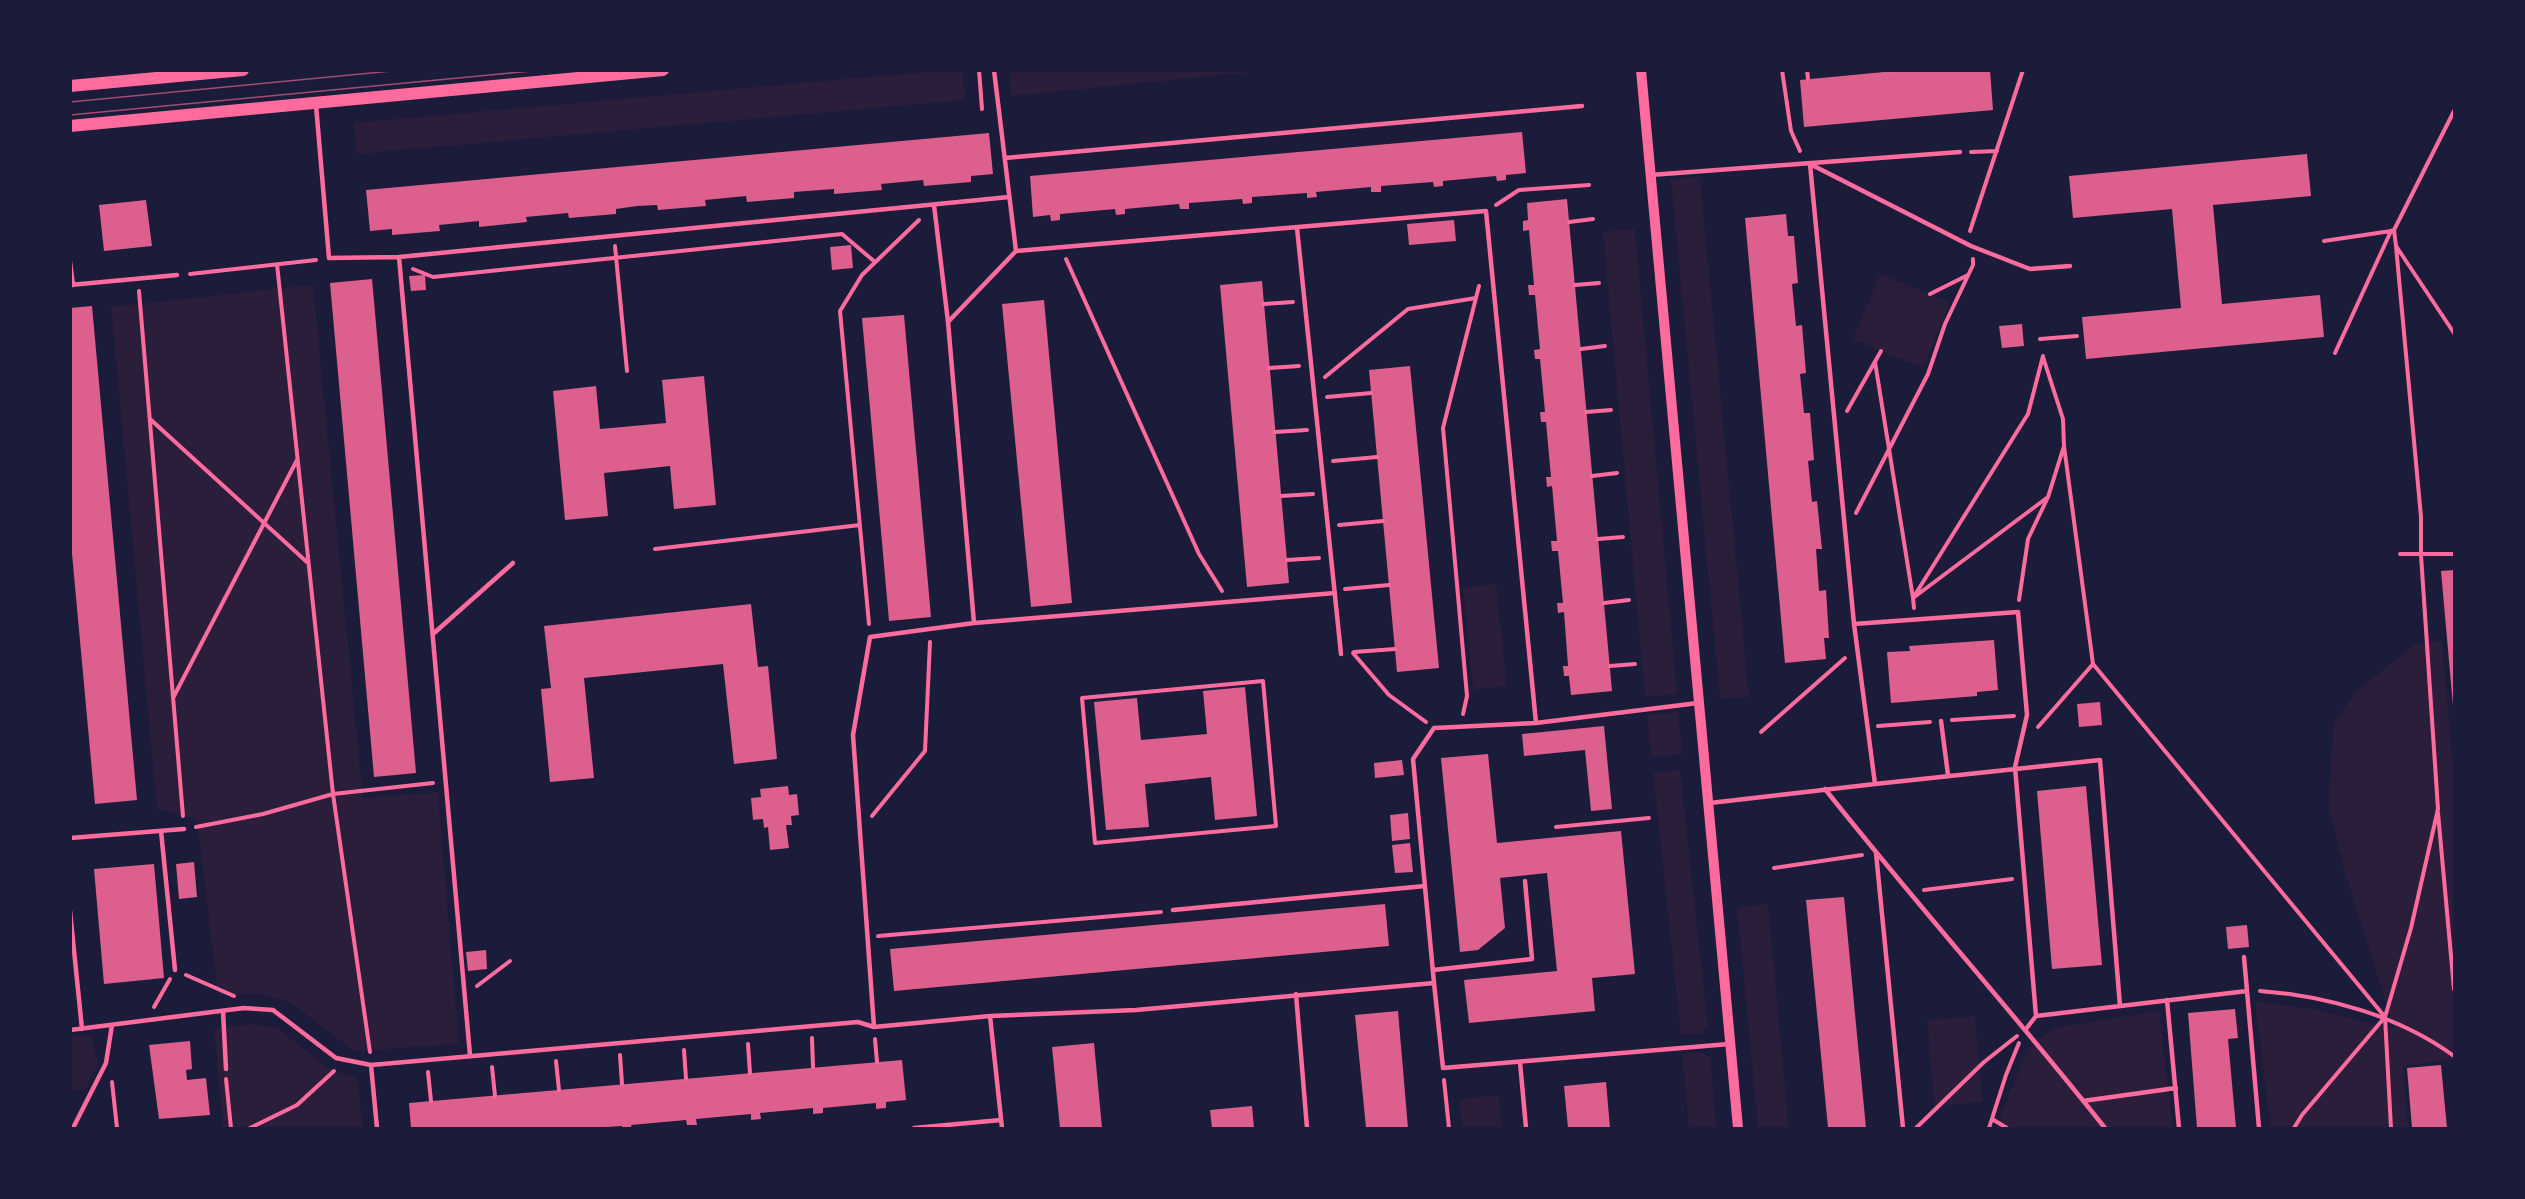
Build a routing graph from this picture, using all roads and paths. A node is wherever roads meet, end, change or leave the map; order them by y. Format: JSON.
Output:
{"nodes":[{"id":1,"x":243,"y":70,"type":"edge"},
{"id":2,"x":663,"y":70,"type":"edge"},
{"id":3,"x":978,"y":70,"type":"edge"},
{"id":4,"x":994,"y":70,"type":"edge"},
{"id":5,"x":1641,"y":70,"type":"edge"},
{"id":6,"x":1807,"y":70,"type":"edge"},
{"id":7,"x":2023,"y":70,"type":"edge"},
{"id":8,"x":1781,"y":72,"type":"edge"},
{"id":9,"x":1808,"y":79,"type":"dead end"},
{"id":10,"x":70,"y":86,"type":"edge"},
{"id":11,"x":316,"y":103,"type":"junction"},
{"id":12,"x":1582,"y":106,"type":"dead end"},
{"id":13,"x":982,"y":109,"type":"dead end"},
{"id":14,"x":2454,"y":111,"type":"edge"},
{"id":15,"x":70,"y":126,"type":"edge"},
{"id":16,"x":1997,"y":151,"type":"junction"},
{"id":17,"x":1960,"y":152,"type":"joint"},
{"id":18,"x":1005,"y":158,"type":"junction"},
{"id":19,"x":1810,"y":164,"type":"junction"},
{"id":20,"x":1650,"y":176,"type":"junction"},
{"id":21,"x":1589,"y":184,"type":"dead end"},
{"id":22,"x":1009,"y":197,"type":"junction"},
{"id":23,"x":934,"y":206,"type":"junction"},
{"id":24,"x":1486,"y":210,"type":"junction"},
{"id":25,"x":1593,"y":219,"type":"dead end"},
{"id":26,"x":1569,"y":222,"type":"dead end"},
{"id":27,"x":1298,"y":228,"type":"junction"},
{"id":28,"x":2393,"y":230,"type":"junction"},
{"id":29,"x":614,"y":236,"type":"junction"},
{"id":30,"x":2324,"y":241,"type":"dead end"},
{"id":31,"x":1971,"y":246,"type":"junction"},
{"id":32,"x":2396,"y":246,"type":"junction"},
{"id":33,"x":1060,"y":247,"type":"junction"},
{"id":34,"x":1016,"y":251,"type":"junction"},
{"id":35,"x":329,"y":258,"type":"junction"},
{"id":36,"x":399,"y":260,"type":"junction"},
{"id":37,"x":70,"y":262,"type":"edge"},
{"id":38,"x":875,"y":262,"type":"junction"},
{"id":39,"x":277,"y":264,"type":"junction"},
{"id":40,"x":2070,"y":266,"type":"dead end"},
{"id":41,"x":1969,"y":274,"type":"junction"},
{"id":42,"x":177,"y":275,"type":"joint"},
{"id":43,"x":1481,"y":278,"type":"dead end"},
{"id":44,"x":138,"y":279,"type":"junction"},
{"id":45,"x":1599,"y":283,"type":"dead end"},
{"id":46,"x":72,"y":285,"type":"edge"},
{"id":47,"x":1575,"y":285,"type":"dead end"},
{"id":48,"x":1930,"y":294,"type":"dead end"},
{"id":49,"x":1476,"y":298,"type":"junction"},
{"id":50,"x":1305,"y":301,"type":"junction"},
{"id":51,"x":1264,"y":304,"type":"dead end"},
{"id":52,"x":948,"y":322,"type":"junction"},
{"id":53,"x":2454,"y":333,"type":"edge"},
{"id":54,"x":2077,"y":336,"type":"dead end"},
{"id":55,"x":2040,"y":339,"type":"dead end"},
{"id":56,"x":1605,"y":346,"type":"dead end"},
{"id":57,"x":1581,"y":349,"type":"dead end"},
{"id":58,"x":1881,"y":351,"type":"dead end"},
{"id":59,"x":2335,"y":353,"type":"dead end"},
{"id":60,"x":1875,"y":362,"type":"junction"},
{"id":61,"x":1311,"y":365,"type":"junction"},
{"id":62,"x":1269,"y":368,"type":"dead end"},
{"id":63,"x":627,"y":371,"type":"dead end"},
{"id":64,"x":1314,"y":387,"type":"junction"},
{"id":65,"x":1371,"y":393,"type":"dead end"},
{"id":66,"x":1315,"y":398,"type":"junction"},
{"id":67,"x":1611,"y":410,"type":"dead end"},
{"id":68,"x":1586,"y":412,"type":"dead end"},
{"id":69,"x":150,"y":418,"type":"junction"},
{"id":70,"x":1318,"y":429,"type":"junction"},
{"id":71,"x":1275,"y":432,"type":"dead end"},
{"id":72,"x":1835,"y":432,"type":"junction"},
{"id":73,"x":2064,"y":446,"type":"junction"},
{"id":74,"x":1889,"y":449,"type":"junction"},
{"id":75,"x":1377,"y":457,"type":"dead end"},
{"id":76,"x":298,"y":459,"type":"junction"},
{"id":77,"x":1321,"y":462,"type":"junction"},
{"id":78,"x":1617,"y":473,"type":"dead end"},
{"id":79,"x":1592,"y":476,"type":"dead end"},
{"id":80,"x":1324,"y":493,"type":"junction"},
{"id":81,"x":1281,"y":496,"type":"dead end"},
{"id":82,"x":2048,"y":497,"type":"junction"},
{"id":83,"x":1383,"y":521,"type":"dead end"},
{"id":84,"x":265,"y":523,"type":"junction"},
{"id":85,"x":860,"y":525,"type":"junction"},
{"id":86,"x":1328,"y":526,"type":"junction"},
{"id":87,"x":1845,"y":535,"type":"junction"},
{"id":88,"x":1623,"y":537,"type":"dead end"},
{"id":89,"x":1598,"y":539,"type":"dead end"},
{"id":90,"x":655,"y":549,"type":"dead end"},
{"id":91,"x":2400,"y":554,"type":"dead end"},
{"id":92,"x":2454,"y":554,"type":"edge"},
{"id":93,"x":2421,"y":555,"type":"junction"},
{"id":94,"x":1331,"y":557,"type":"junction"},
{"id":95,"x":1287,"y":560,"type":"dead end"},
{"id":96,"x":308,"y":563,"type":"junction"},
{"id":97,"x":513,"y":563,"type":"dead end"},
{"id":98,"x":1389,"y":585,"type":"dead end"},
{"id":99,"x":1334,"y":592,"type":"junction"},
{"id":100,"x":1912,"y":598,"type":"junction"},
{"id":101,"x":1629,"y":600,"type":"dead end"},
{"id":102,"x":1229,"y":602,"type":"junction"},
{"id":103,"x":1604,"y":603,"type":"dead end"},
{"id":104,"x":2018,"y":612,"type":"junction"},
{"id":105,"x":1916,"y":618,"type":"junction"},
{"id":106,"x":974,"y":622,"type":"junction"},
{"id":107,"x":1854,"y":624,"type":"junction"},
{"id":108,"x":931,"y":629,"type":"junction"},
{"id":109,"x":433,"y":634,"type":"junction"},
{"id":110,"x":870,"y":637,"type":"junction"},
{"id":111,"x":1857,"y":647,"type":"junction"},
{"id":112,"x":1395,"y":649,"type":"dead end"},
{"id":113,"x":1353,"y":652,"type":"junction"},
{"id":114,"x":1341,"y":654,"type":"joint"},
{"id":115,"x":1635,"y":664,"type":"dead end"},
{"id":116,"x":2093,"y":664,"type":"junction"},
{"id":117,"x":1610,"y":666,"type":"dead end"},
{"id":118,"x":1263,"y":681,"type":"joint"},
{"id":119,"x":173,"y":699,"type":"junction"},
{"id":120,"x":1699,"y":703,"type":"junction"},
{"id":121,"x":1941,"y":721,"type":"dead end"},
{"id":122,"x":1536,"y":723,"type":"junction"},
{"id":123,"x":1460,"y":727,"type":"junction"},
{"id":124,"x":1434,"y":728,"type":"junction"},
{"id":125,"x":1761,"y":732,"type":"dead end"},
{"id":126,"x":2021,"y":746,"type":"junction"},
{"id":127,"x":2016,"y":767,"type":"junction"},
{"id":128,"x":1948,"y":775,"type":"junction"},
{"id":129,"x":446,"y":782,"type":"junction"},
{"id":130,"x":1875,"y":784,"type":"junction"},
{"id":131,"x":1825,"y":789,"type":"junction"},
{"id":132,"x":333,"y":794,"type":"junction"},
{"id":133,"x":1708,"y":804,"type":"junction"},
{"id":134,"x":2438,"y":809,"type":"junction"},
{"id":135,"x":1649,"y":818,"type":"dead end"},
{"id":136,"x":1556,"y":827,"type":"dead end"},
{"id":137,"x":184,"y":829,"type":"junction"},
{"id":138,"x":860,"y":829,"type":"junction"},
{"id":139,"x":161,"y":831,"type":"junction"},
{"id":140,"x":70,"y":838,"type":"edge"},
{"id":141,"x":1876,"y":854,"type":"junction"},
{"id":142,"x":1774,"y":868,"type":"dead end"},
{"id":143,"x":2024,"y":878,"type":"junction"},
{"id":144,"x":1525,"y":881,"type":"dead end"},
{"id":145,"x":1425,"y":886,"type":"junction"},
{"id":146,"x":1909,"y":892,"type":"junction"},
{"id":147,"x":1173,"y":910,"type":"joint"},
{"id":148,"x":70,"y":911,"type":"edge"},
{"id":149,"x":868,"y":937,"type":"junction"},
{"id":150,"x":2244,"y":957,"type":"dead end"},
{"id":151,"x":510,"y":961,"type":"dead end"},
{"id":152,"x":174,"y":970,"type":"junction"},
{"id":153,"x":1433,"y":970,"type":"junction"},
{"id":154,"x":1434,"y":983,"type":"junction"},
{"id":155,"x":2454,"y":989,"type":"edge"},
{"id":156,"x":2247,"y":990,"type":"junction"},
{"id":157,"x":1296,"y":994,"type":"junction"},
{"id":158,"x":465,"y":996,"type":"junction"},
{"id":159,"x":2167,"y":1000,"type":"junction"},
{"id":160,"x":2120,"y":1006,"type":"junction"},
{"id":161,"x":265,"y":1009,"type":"junction"},
{"id":162,"x":224,"y":1011,"type":"junction"},
{"id":163,"x":990,"y":1016,"type":"junction"},
{"id":164,"x":2036,"y":1016,"type":"junction"},
{"id":165,"x":2385,"y":1017,"type":"junction"},
{"id":166,"x":147,"y":1021,"type":"junction"},
{"id":167,"x":112,"y":1025,"type":"junction"},
{"id":168,"x":811,"y":1026,"type":"junction"},
{"id":169,"x":874,"y":1027,"type":"junction"},
{"id":170,"x":82,"y":1029,"type":"junction"},
{"id":171,"x":2026,"y":1029,"type":"junction"},
{"id":172,"x":70,"y":1030,"type":"edge"},
{"id":173,"x":747,"y":1032,"type":"junction"},
{"id":174,"x":683,"y":1037,"type":"junction"},
{"id":175,"x":619,"y":1042,"type":"junction"},
{"id":176,"x":1731,"y":1043,"type":"junction"},
{"id":177,"x":108,"y":1047,"type":"junction"},
{"id":178,"x":555,"y":1048,"type":"junction"},
{"id":179,"x":491,"y":1053,"type":"junction"},
{"id":180,"x":470,"y":1055,"type":"junction"},
{"id":181,"x":2454,"y":1056,"type":"edge"},
{"id":182,"x":427,"y":1059,"type":"junction"},
{"id":183,"x":345,"y":1060,"type":"junction"},
{"id":184,"x":877,"y":1062,"type":"dead end"},
{"id":185,"x":1520,"y":1062,"type":"junction"},
{"id":186,"x":371,"y":1065,"type":"junction"},
{"id":187,"x":813,"y":1067,"type":"dead end"},
{"id":188,"x":1443,"y":1068,"type":"junction"},
{"id":189,"x":225,"y":1069,"type":"joint"},
{"id":190,"x":750,"y":1073,"type":"dead end"},
{"id":191,"x":686,"y":1079,"type":"dead end"},
{"id":192,"x":622,"y":1084,"type":"dead end"},
{"id":193,"x":2176,"y":1088,"type":"junction"},
{"id":194,"x":559,"y":1090,"type":"dead end"},
{"id":195,"x":495,"y":1096,"type":"dead end"},
{"id":196,"x":431,"y":1101,"type":"dead end"},
{"id":197,"x":2083,"y":1101,"type":"junction"},
{"id":198,"x":1001,"y":1119,"type":"junction"},
{"id":199,"x":1992,"y":1119,"type":"junction"},
{"id":200,"x":73,"y":1128,"type":"edge"},
{"id":201,"x":117,"y":1128,"type":"edge"},
{"id":202,"x":231,"y":1128,"type":"edge"},
{"id":203,"x":250,"y":1128,"type":"edge"},
{"id":204,"x":377,"y":1128,"type":"edge"},
{"id":205,"x":914,"y":1128,"type":"edge"},
{"id":206,"x":1002,"y":1128,"type":"edge"},
{"id":207,"x":1307,"y":1128,"type":"edge"},
{"id":208,"x":1449,"y":1128,"type":"edge"},
{"id":209,"x":1526,"y":1128,"type":"edge"},
{"id":210,"x":1738,"y":1128,"type":"edge"},
{"id":211,"x":1903,"y":1128,"type":"edge"},
{"id":212,"x":1915,"y":1128,"type":"edge"},
{"id":213,"x":1989,"y":1128,"type":"edge"},
{"id":214,"x":2007,"y":1128,"type":"edge"},
{"id":215,"x":2105,"y":1128,"type":"edge"},
{"id":216,"x":2179,"y":1128,"type":"edge"},
{"id":217,"x":2259,"y":1128,"type":"edge"},
{"id":218,"x":2294,"y":1128,"type":"edge"},
{"id":219,"x":2391,"y":1128,"type":"edge"}],
"edges":[{"from":1,"to":10,"type":"main road"},
{"from":2,"to":11,"type":"main road"},
{"from":3,"to":13,"type":"path"},
{"from":4,"to":18,"type":"lane"},
{"from":5,"to":20,"type":"street"},
{"from":6,"to":9,"type":"path"},
{"from":7,"to":16,"type":"path"},
{"from":8,"to":19,"type":"path"},
{"from":11,"to":15,"type":"main road"},
{"from":11,"to":35,"type":"lane"},
{"from":12,"to":18,"type":"lane"},
{"from":14,"to":28,"type":"path"},
{"from":16,"to":17,"type":"path"},
{"from":16,"to":31,"type":"path"},
{"from":17,"to":19,"type":"lane"},
{"from":18,"to":22,"type":"lane"},
{"from":19,"to":20,"type":"lane"},
{"from":19,"to":31,"type":"lane"},
{"from":19,"to":72,"type":"lane"},
{"from":20,"to":120,"type":"street"},
{"from":21,"to":24,"type":"path"},
{"from":22,"to":23,"type":"lane"},
{"from":22,"to":34,"type":"lane"},
{"from":23,"to":29,"type":"lane"},
{"from":23,"to":38,"type":"path"},
{"from":23,"to":52,"type":"lane"},
{"from":24,"to":27,"type":"lane"},
{"from":24,"to":122,"type":"lane"},
{"from":25,"to":26,"type":"path"},
{"from":27,"to":33,"type":"lane"},
{"from":27,"to":50,"type":"lane"},
{"from":28,"to":30,"type":"path"},
{"from":28,"to":32,"type":"path"},
{"from":28,"to":59,"type":"path"},
{"from":29,"to":36,"type":"lane"},
{"from":29,"to":63,"type":"path"},
{"from":31,"to":40,"type":"lane"},
{"from":31,"to":41,"type":"path"},
{"from":32,"to":53,"type":"path"},
{"from":32,"to":93,"type":"path"},
{"from":33,"to":34,"type":"lane"},
{"from":33,"to":102,"type":"path"},
{"from":34,"to":52,"type":"lane"},
{"from":35,"to":36,"type":"lane"},
{"from":35,"to":39,"type":"path"},
{"from":36,"to":38,"type":"path"},
{"from":36,"to":109,"type":"lane"},
{"from":37,"to":46,"type":"lane"},
{"from":38,"to":85,"type":"path"},
{"from":39,"to":42,"type":"path"},
{"from":39,"to":76,"type":"path"},
{"from":41,"to":48,"type":"path"},
{"from":41,"to":74,"type":"path"},
{"from":42,"to":44,"type":"lane"},
{"from":43,"to":49,"type":"path"},
{"from":44,"to":46,"type":"lane"},
{"from":44,"to":69,"type":"path"},
{"from":45,"to":47,"type":"path"},
{"from":49,"to":64,"type":"path"},
{"from":49,"to":123,"type":"path"},
{"from":50,"to":51,"type":"path"},
{"from":50,"to":61,"type":"lane"},
{"from":52,"to":106,"type":"lane"},
{"from":54,"to":55,"type":"path"},
{"from":56,"to":57,"type":"path"},
{"from":58,"to":60,"type":"path"},
{"from":60,"to":72,"type":"path"},
{"from":60,"to":74,"type":"path"},
{"from":61,"to":62,"type":"path"},
{"from":61,"to":64,"type":"lane"},
{"from":64,"to":66,"type":"lane"},
{"from":65,"to":66,"type":"path"},
{"from":66,"to":70,"type":"lane"},
{"from":67,"to":68,"type":"path"},
{"from":69,"to":84,"type":"path"},
{"from":69,"to":119,"type":"path"},
{"from":70,"to":71,"type":"path"},
{"from":70,"to":77,"type":"lane"},
{"from":72,"to":87,"type":"lane"},
{"from":73,"to":82,"type":"path"},
{"from":73,"to":100,"type":"path"},
{"from":73,"to":116,"type":"path"},
{"from":74,"to":87,"type":"path"},
{"from":74,"to":100,"type":"path"},
{"from":75,"to":77,"type":"path"},
{"from":76,"to":84,"type":"path"},
{"from":76,"to":96,"type":"path"},
{"from":77,"to":80,"type":"lane"},
{"from":78,"to":79,"type":"path"},
{"from":80,"to":81,"type":"path"},
{"from":80,"to":86,"type":"lane"},
{"from":82,"to":100,"type":"path"},
{"from":82,"to":104,"type":"path"},
{"from":83,"to":86,"type":"path"},
{"from":84,"to":96,"type":"path"},
{"from":84,"to":119,"type":"path"},
{"from":85,"to":90,"type":"path"},
{"from":85,"to":110,"type":"path"},
{"from":86,"to":94,"type":"lane"},
{"from":87,"to":107,"type":"lane"},
{"from":88,"to":89,"type":"path"},
{"from":91,"to":93,"type":"path"},
{"from":92,"to":93,"type":"path"},
{"from":93,"to":134,"type":"path"},
{"from":94,"to":95,"type":"path"},
{"from":94,"to":99,"type":"lane"},
{"from":96,"to":132,"type":"path"},
{"from":97,"to":109,"type":"lane"},
{"from":98,"to":99,"type":"path"},
{"from":99,"to":102,"type":"lane"},
{"from":99,"to":114,"type":"lane"},
{"from":100,"to":105,"type":"path"},
{"from":101,"to":103,"type":"path"},
{"from":102,"to":106,"type":"lane"},
{"from":104,"to":105,"type":"lane"},
{"from":104,"to":126,"type":"lane"},
{"from":105,"to":107,"type":"lane"},
{"from":106,"to":108,"type":"lane"},
{"from":107,"to":111,"type":"lane"},
{"from":108,"to":110,"type":"lane"},
{"from":108,"to":138,"type":"path"},
{"from":109,"to":129,"type":"lane"},
{"from":110,"to":138,"type":"lane"},
{"from":111,"to":125,"type":"path"},
{"from":111,"to":130,"type":"lane"},
{"from":112,"to":113,"type":"path"},
{"from":113,"to":114,"type":"path"},
{"from":113,"to":124,"type":"path"},
{"from":115,"to":117,"type":"path"},
{"from":116,"to":126,"type":"path"},
{"from":116,"to":165,"type":"path"},
{"from":118,"to":118,"type":"path"},
{"from":119,"to":137,"type":"path"},
{"from":120,"to":122,"type":"lane"},
{"from":120,"to":133,"type":"street"},
{"from":121,"to":128,"type":"lane"},
{"from":122,"to":123,"type":"lane"},
{"from":123,"to":124,"type":"lane"},
{"from":124,"to":145,"type":"lane"},
{"from":126,"to":127,"type":"lane"},
{"from":127,"to":128,"type":"lane"},
{"from":127,"to":143,"type":"lane"},
{"from":127,"to":160,"type":"lane"},
{"from":128,"to":130,"type":"lane"},
{"from":129,"to":132,"type":"path"},
{"from":129,"to":158,"type":"lane"},
{"from":130,"to":131,"type":"lane"},
{"from":131,"to":133,"type":"lane"},
{"from":131,"to":141,"type":"lane"},
{"from":132,"to":137,"type":"path"},
{"from":132,"to":186,"type":"path"},
{"from":133,"to":176,"type":"street"},
{"from":134,"to":155,"type":"path"},
{"from":134,"to":165,"type":"path"},
{"from":135,"to":136,"type":"path"},
{"from":137,"to":139,"type":"lane"},
{"from":138,"to":149,"type":"lane"},
{"from":139,"to":140,"type":"lane"},
{"from":139,"to":152,"type":"lane"},
{"from":141,"to":142,"type":"path"},
{"from":141,"to":146,"type":"lane"},
{"from":141,"to":211,"type":"lane"},
{"from":143,"to":146,"type":"path"},
{"from":143,"to":164,"type":"lane"},
{"from":144,"to":153,"type":"lane"},
{"from":145,"to":147,"type":"lane"},
{"from":145,"to":153,"type":"lane"},
{"from":146,"to":171,"type":"lane"},
{"from":147,"to":149,"type":"path"},
{"from":148,"to":170,"type":"lane"},
{"from":149,"to":169,"type":"lane"},
{"from":150,"to":156,"type":"lane"},
{"from":151,"to":158,"type":"path"},
{"from":152,"to":161,"type":"path"},
{"from":152,"to":166,"type":"path"},
{"from":153,"to":154,"type":"lane"},
{"from":154,"to":157,"type":"lane"},
{"from":154,"to":188,"type":"lane"},
{"from":156,"to":159,"type":"lane"},
{"from":156,"to":165,"type":"path"},
{"from":156,"to":217,"type":"lane"},
{"from":157,"to":163,"type":"lane"},
{"from":157,"to":207,"type":"lane"},
{"from":158,"to":180,"type":"lane"},
{"from":159,"to":160,"type":"lane"},
{"from":159,"to":193,"type":"lane"},
{"from":160,"to":164,"type":"lane"},
{"from":161,"to":162,"type":"lane"},
{"from":161,"to":183,"type":"lane"},
{"from":162,"to":166,"type":"lane"},
{"from":162,"to":189,"type":"lane"},
{"from":163,"to":169,"type":"lane"},
{"from":163,"to":198,"type":"lane"},
{"from":164,"to":171,"type":"lane"},
{"from":165,"to":181,"type":"path"},
{"from":165,"to":218,"type":"path"},
{"from":165,"to":219,"type":"path"},
{"from":166,"to":167,"type":"lane"},
{"from":167,"to":170,"type":"lane"},
{"from":167,"to":177,"type":"lane"},
{"from":168,"to":169,"type":"lane"},
{"from":168,"to":173,"type":"lane"},
{"from":168,"to":187,"type":"path"},
{"from":169,"to":184,"type":"path"},
{"from":170,"to":172,"type":"lane"},
{"from":171,"to":197,"type":"lane"},
{"from":171,"to":199,"type":"path"},
{"from":171,"to":212,"type":"path"},
{"from":173,"to":174,"type":"lane"},
{"from":173,"to":190,"type":"path"},
{"from":174,"to":175,"type":"lane"},
{"from":174,"to":191,"type":"path"},
{"from":175,"to":178,"type":"lane"},
{"from":175,"to":192,"type":"path"},
{"from":176,"to":185,"type":"lane"},
{"from":176,"to":210,"type":"street"},
{"from":177,"to":200,"type":"lane"},
{"from":177,"to":201,"type":"path"},
{"from":178,"to":179,"type":"lane"},
{"from":178,"to":194,"type":"path"},
{"from":179,"to":180,"type":"lane"},
{"from":179,"to":195,"type":"path"},
{"from":180,"to":182,"type":"lane"},
{"from":182,"to":186,"type":"lane"},
{"from":182,"to":196,"type":"path"},
{"from":183,"to":186,"type":"lane"},
{"from":183,"to":203,"type":"path"},
{"from":185,"to":188,"type":"lane"},
{"from":185,"to":209,"type":"lane"},
{"from":186,"to":204,"type":"lane"},
{"from":188,"to":208,"type":"path"},
{"from":189,"to":202,"type":"path"},
{"from":193,"to":197,"type":"lane"},
{"from":193,"to":216,"type":"lane"},
{"from":197,"to":215,"type":"lane"},
{"from":198,"to":205,"type":"lane"},
{"from":198,"to":206,"type":"lane"},
{"from":199,"to":213,"type":"path"},
{"from":199,"to":214,"type":"path"}]}
